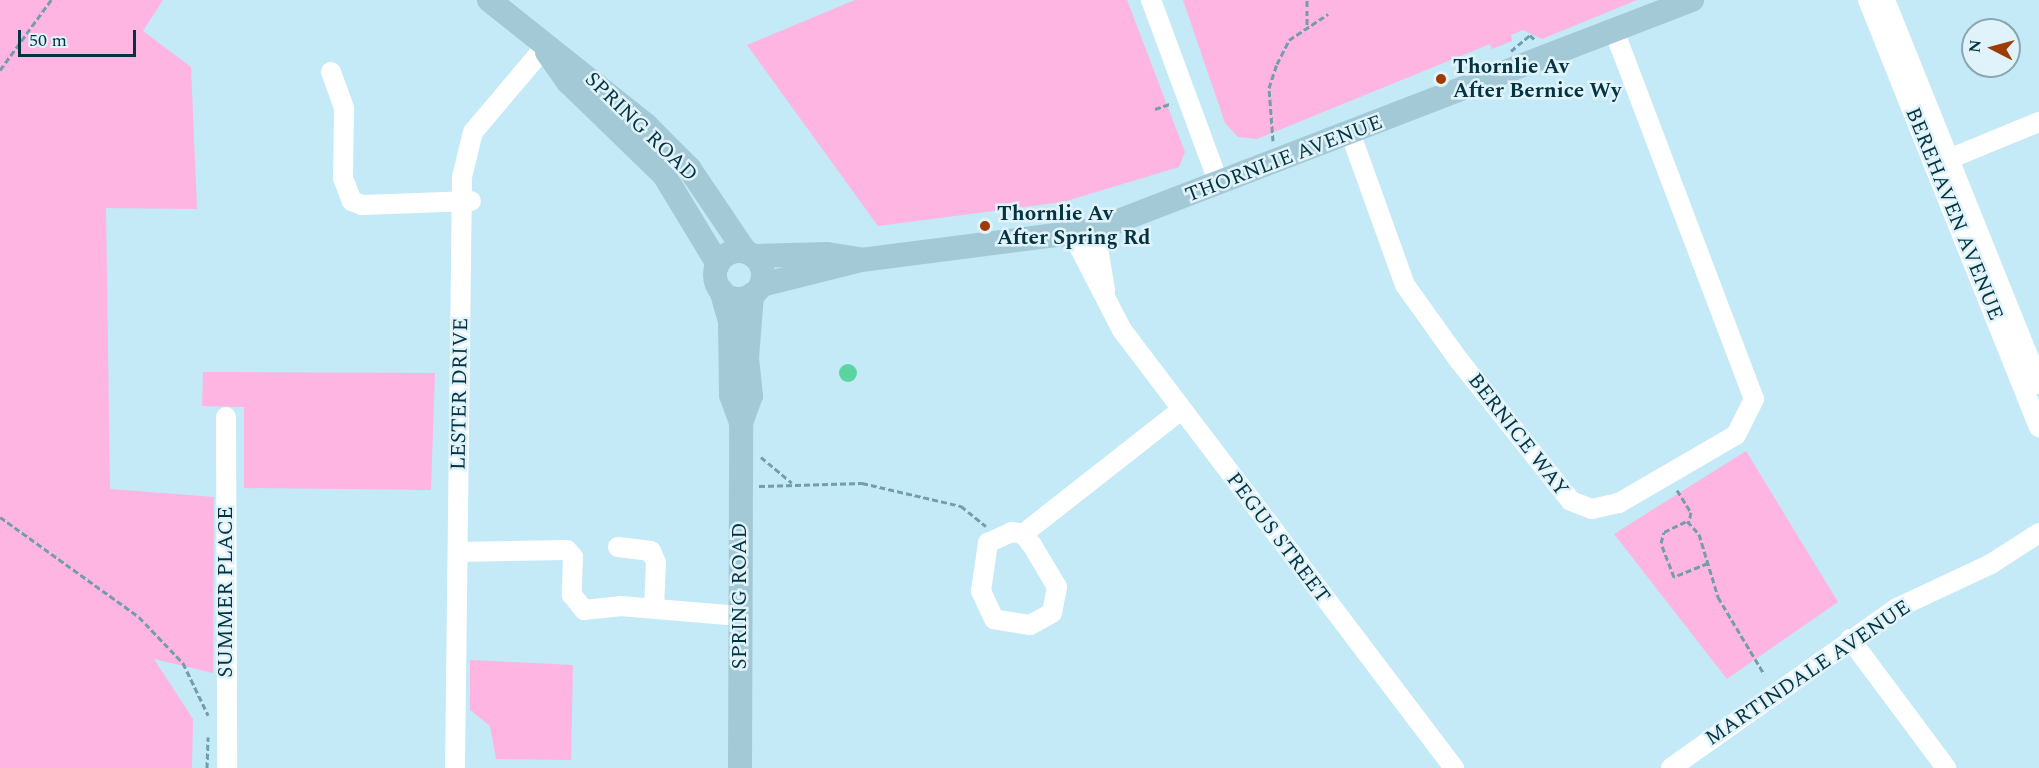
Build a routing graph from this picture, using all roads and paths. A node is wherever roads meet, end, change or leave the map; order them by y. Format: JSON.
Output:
{"nodes":[{"id":1,"x":51,"y":0,"type":"edge"},
{"id":2,"x":489,"y":0,"type":"edge"},
{"id":3,"x":1151,"y":0,"type":"edge"},
{"id":4,"x":1307,"y":0,"type":"edge"},
{"id":5,"x":1692,"y":0,"type":"edge"},
{"id":6,"x":1868,"y":0,"type":"edge"},
{"id":7,"x":1885,"y":0,"type":"edge"},
{"id":8,"x":1328,"y":15,"type":"dead end"},
{"id":9,"x":1307,"y":25,"type":"junction"},
{"id":10,"x":1614,"y":30,"type":"junction"},
{"id":11,"x":544,"y":48,"type":"junction"},
{"id":12,"x":0,"y":70,"type":"edge"},
{"id":13,"x":331,"y":72,"type":"dead end"},
{"id":14,"x":1176,"y":101,"type":"dead end"},
{"id":15,"x":1155,"y":109,"type":"dead end"},
{"id":16,"x":2039,"y":122,"type":"edge"},
{"id":17,"x":1351,"y":135,"type":"junction"},
{"id":18,"x":1276,"y":148,"type":"dead end"},
{"id":19,"x":1941,"y":162,"type":"junction"},
{"id":20,"x":1219,"y":184,"type":"junction"},
{"id":21,"x":466,"y":201,"type":"junction"},
{"id":22,"x":1084,"y":232,"type":"junction"},
{"id":23,"x":750,"y":254,"type":"junction"},
{"id":24,"x":861,"y":260,"type":"junction"},
{"id":25,"x":718,"y":264,"type":"junction"},
{"id":26,"x":721,"y":290,"type":"junction"},
{"id":27,"x":757,"y":290,"type":"junction"},
{"id":28,"x":2034,"y":382,"type":"edge"},
{"id":29,"x":2034,"y":403,"type":"edge"},
{"id":30,"x":1180,"y":411,"type":"junction"},
{"id":31,"x":226,"y":417,"type":"dead end"},
{"id":32,"x":741,"y":423,"type":"junction"},
{"id":33,"x":2039,"y":427,"type":"edge"},
{"id":34,"x":758,"y":454,"type":"dead end"},
{"id":35,"x":1671,"y":480,"type":"dead end"},
{"id":36,"x":795,"y":484,"type":"junction"},
{"id":37,"x":758,"y":486,"type":"dead end"},
{"id":38,"x":0,"y":517,"type":"edge"},
{"id":39,"x":1689,"y":522,"type":"junction"},
{"id":40,"x":2039,"y":533,"type":"edge"},
{"id":41,"x":1023,"y":534,"type":"junction"},
{"id":42,"x":996,"y":535,"type":"junction"},
{"id":43,"x":2039,"y":544,"type":"edge"},
{"id":44,"x":618,"y":547,"type":"dead end"},
{"id":45,"x":2012,"y":548,"type":"junction"},
{"id":46,"x":458,"y":552,"type":"junction"},
{"id":47,"x":1708,"y":563,"type":"junction"},
{"id":48,"x":654,"y":607,"type":"junction"},
{"id":49,"x":740,"y":616,"type":"junction"},
{"id":50,"x":1850,"y":639,"type":"junction"},
{"id":51,"x":1764,"y":674,"type":"dead end"},
{"id":52,"x":207,"y":768,"type":"edge"},
{"id":53,"x":227,"y":768,"type":"edge"},
{"id":54,"x":455,"y":768,"type":"edge"},
{"id":55,"x":740,"y":768,"type":"edge"},
{"id":56,"x":1454,"y":768,"type":"edge"},
{"id":57,"x":1671,"y":768,"type":"edge"},
{"id":58,"x":1946,"y":768,"type":"edge"}],
"edges":[{"from":1,"to":12,"type":"path"},
{"from":2,"to":11,"type":"main road","name":"SPRING ROAD"},
{"from":3,"to":20,"type":"street"},
{"from":4,"to":9,"type":"path"},
{"from":5,"to":10,"type":"main road","name":"THORNLIE AVENUE"},
{"from":6,"to":19,"type":"street","name":"BEREHAVEN AVENUE"},
{"from":7,"to":19,"type":"street","name":"BEREHAVEN AVENUE"},
{"from":8,"to":9,"type":"path"},
{"from":9,"to":18,"type":"path"},
{"from":10,"to":17,"type":"main road","name":"THORNLIE AVENUE"},
{"from":10,"to":17,"type":"street","name":"BERNICE WAY"},
{"from":11,"to":21,"type":"street","name":"LESTER DRIVE"},
{"from":11,"to":23,"type":"main road","name":"SPRING ROAD"},
{"from":11,"to":25,"type":"main road","name":"SPRING ROAD"},
{"from":13,"to":21,"type":"street"},
{"from":14,"to":15,"type":"path"},
{"from":16,"to":19,"type":"street"},
{"from":17,"to":20,"type":"main road","name":"THORNLIE AVENUE"},
{"from":19,"to":28,"type":"street","name":"BEREHAVEN AVENUE"},
{"from":20,"to":22,"type":"main road","name":"THORNLIE AVENUE"},
{"from":21,"to":46,"type":"street","name":"LESTER DRIVE"},
{"from":22,"to":24,"type":"main road","name":"THORNLIE AVENUE"},
{"from":22,"to":30,"type":"street","name":"PEGUS STREET"},
{"from":23,"to":24,"type":"main road","name":"THORNLIE AVENUE"},
{"from":23,"to":25,"type":"main road"},
{"from":23,"to":27,"type":"main road","name":"SPRING ROAD"},
{"from":24,"to":27,"type":"main road","name":"THORNLIE AVENUE"},
{"from":25,"to":26,"type":"main road","name":"SPRING ROAD"},
{"from":26,"to":27,"type":"main road"},
{"from":26,"to":32,"type":"main road","name":"SPRING ROAD"},
{"from":27,"to":32,"type":"main road","name":"SPRING ROAD"},
{"from":28,"to":29,"type":"street","name":"BEREHAVEN AVENUE"},
{"from":29,"to":33,"type":"street","name":"BEREHAVEN AVENUE"},
{"from":30,"to":41,"type":"street"},
{"from":30,"to":56,"type":"street","name":"PEGUS STREET"},
{"from":31,"to":53,"type":"street","name":"SUMMER PLACE"},
{"from":32,"to":49,"type":"main road","name":"SPRING ROAD"},
{"from":34,"to":36,"type":"path"},
{"from":35,"to":39,"type":"path"},
{"from":36,"to":37,"type":"path"},
{"from":36,"to":42,"type":"path"},
{"from":38,"to":52,"type":"path"},
{"from":39,"to":47,"type":"path"},
{"from":39,"to":47,"type":"path"},
{"from":40,"to":45,"type":"street","name":"MARTINDALE AVENUE"},
{"from":41,"to":42,"type":"street"},
{"from":41,"to":42,"type":"street"},
{"from":43,"to":45,"type":"street","name":"MARTINDALE AVENUE"},
{"from":44,"to":48,"type":"street"},
{"from":45,"to":50,"type":"street","name":"MARTINDALE AVENUE"},
{"from":46,"to":48,"type":"street"},
{"from":46,"to":54,"type":"street","name":"LESTER DRIVE"},
{"from":47,"to":51,"type":"path"},
{"from":48,"to":49,"type":"street"},
{"from":49,"to":55,"type":"main road","name":"SPRING ROAD"},
{"from":50,"to":57,"type":"street","name":"MARTINDALE AVENUE"},
{"from":50,"to":58,"type":"street"}]}
